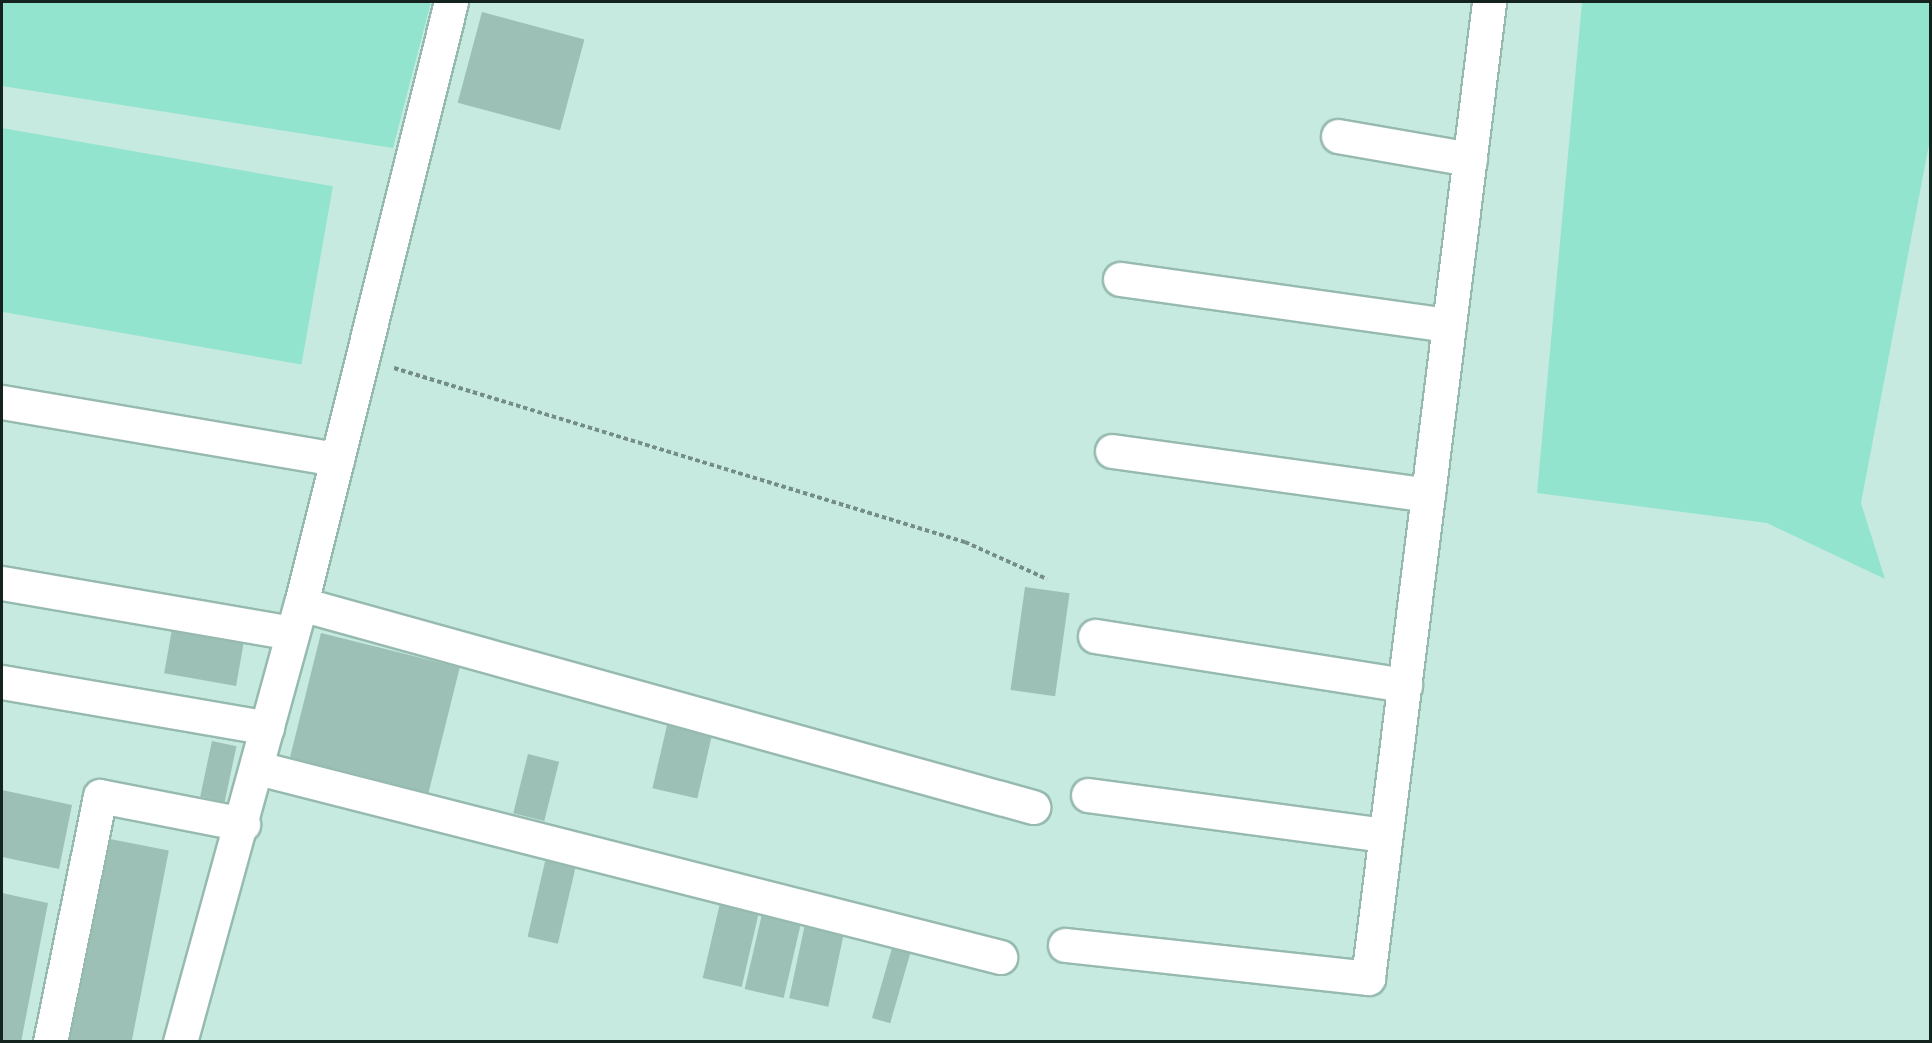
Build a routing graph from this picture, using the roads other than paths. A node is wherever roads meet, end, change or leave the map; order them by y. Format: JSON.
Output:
{"nodes":[{"id":1,"x":451,"y":2,"type":"edge"},
{"id":2,"x":1489,"y":2,"type":"edge"},
{"id":3,"x":1338,"y":136,"type":"dead end"},
{"id":4,"x":1470,"y":159,"type":"junction"},
{"id":5,"x":1120,"y":279,"type":"dead end"},
{"id":6,"x":1449,"y":325,"type":"junction"},
{"id":7,"x":2,"y":402,"type":"edge"},
{"id":8,"x":1112,"y":451,"type":"dead end"},
{"id":9,"x":337,"y":459,"type":"junction"},
{"id":10,"x":1428,"y":495,"type":"junction"},
{"id":11,"x":2,"y":583,"type":"edge"},
{"id":12,"x":297,"y":618,"type":"junction"},
{"id":13,"x":1095,"y":636,"type":"dead end"},
{"id":14,"x":2,"y":682,"type":"edge"},
{"id":15,"x":1405,"y":685,"type":"junction"},
{"id":16,"x":267,"y":728,"type":"junction"},
{"id":17,"x":258,"y":768,"type":"junction"},
{"id":18,"x":1088,"y":795,"type":"dead end"},
{"id":19,"x":1033,"y":807,"type":"dead end"},
{"id":20,"x":243,"y":824,"type":"junction"},
{"id":21,"x":1385,"y":835,"type":"junction"},
{"id":22,"x":1065,"y":945,"type":"dead end"},
{"id":23,"x":1000,"y":957,"type":"dead end"},
{"id":24,"x":50,"y":1041,"type":"edge"},
{"id":25,"x":180,"y":1041,"type":"edge"}],
"edges":[{"from":1,"to":9,"type":"street"},
{"from":2,"to":4,"type":"street"},
{"from":3,"to":4,"type":"street"},
{"from":4,"to":6,"type":"street"},
{"from":5,"to":6,"type":"street"},
{"from":6,"to":10,"type":"street"},
{"from":7,"to":9,"type":"street"},
{"from":8,"to":10,"type":"street"},
{"from":9,"to":12,"type":"street"},
{"from":10,"to":15,"type":"street"},
{"from":11,"to":12,"type":"street"},
{"from":12,"to":16,"type":"street"},
{"from":12,"to":19,"type":"street"},
{"from":13,"to":15,"type":"street"},
{"from":14,"to":16,"type":"street"},
{"from":15,"to":21,"type":"street"},
{"from":16,"to":17,"type":"street"},
{"from":17,"to":20,"type":"street"},
{"from":17,"to":23,"type":"street"},
{"from":18,"to":21,"type":"street"},
{"from":20,"to":24,"type":"street"},
{"from":20,"to":25,"type":"street"},
{"from":21,"to":22,"type":"street"}]}
